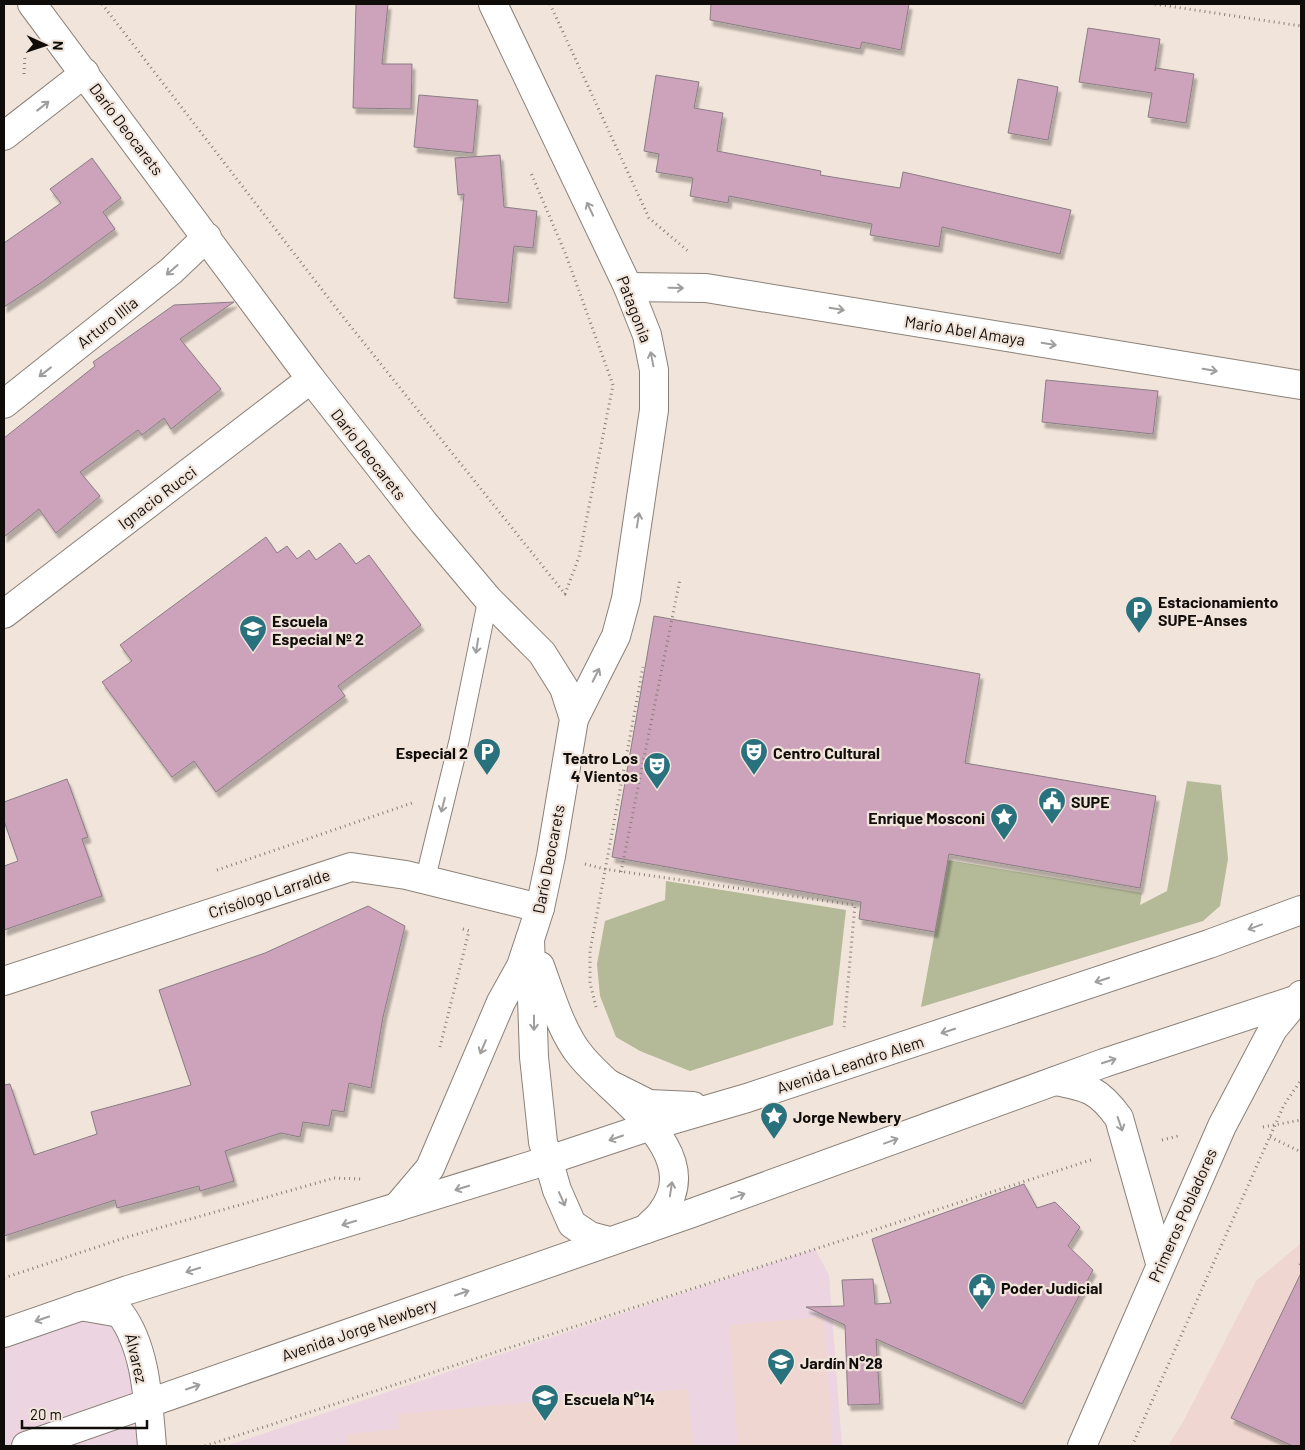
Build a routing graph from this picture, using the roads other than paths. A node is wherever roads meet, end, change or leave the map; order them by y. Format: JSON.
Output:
{"nodes":[{"id":1,"x":32,"y":4,"type":"edge"},
{"id":2,"x":493,"y":4,"type":"edge"},
{"id":3,"x":85,"y":73,"type":"junction"},
{"id":4,"x":4,"y":136,"type":"edge"},
{"id":5,"x":207,"y":237,"type":"junction"},
{"id":6,"x":628,"y":287,"type":"junction"},
{"id":7,"x":311,"y":379,"type":"junction"},
{"id":8,"x":1301,"y":385,"type":"edge"},
{"id":9,"x":4,"y":404,"type":"edge"},
{"id":10,"x":488,"y":599,"type":"junction"},
{"id":11,"x":4,"y":614,"type":"edge"},
{"id":12,"x":574,"y":719,"type":"junction"},
{"id":13,"x":425,"y":880,"type":"junction"},
{"id":14,"x":540,"y":908,"type":"junction"},
{"id":15,"x":1301,"y":910,"type":"edge"},
{"id":16,"x":530,"y":939,"type":"junction"},
{"id":17,"x":4,"y":981,"type":"edge"},
{"id":18,"x":1300,"y":998,"type":"edge"},
{"id":19,"x":1055,"y":1081,"type":"junction"},
{"id":20,"x":609,"y":1084,"type":"junction"},
{"id":21,"x":747,"y":1098,"type":"junction"},
{"id":22,"x":651,"y":1126,"type":"junction"},
{"id":23,"x":549,"y":1160,"type":"junction"},
{"id":24,"x":396,"y":1208,"type":"junction"},
{"id":25,"x":646,"y":1229,"type":"junction"},
{"id":26,"x":610,"y":1241,"type":"junction"},
{"id":27,"x":1160,"y":1263,"type":"junction"},
{"id":28,"x":80,"y":1306,"type":"junction"},
{"id":29,"x":4,"y":1333,"type":"edge"},
{"id":30,"x":147,"y":1404,"type":"junction"},
{"id":31,"x":26,"y":1446,"type":"edge"},
{"id":32,"x":152,"y":1446,"type":"edge"},
{"id":33,"x":1082,"y":1446,"type":"edge"}],
"edges":[{"from":1,"to":3,"type":"main road","name":"Darío Deocarets"},
{"from":6,"to":2,"type":"main road","name":"Patagonia","one_way":true},
{"from":4,"to":3,"type":"main road","one_way":true},
{"from":3,"to":5,"type":"main road","name":"Darío Deocarets"},
{"from":5,"to":7,"type":"main road","name":"Darío Deocarets"},
{"from":5,"to":9,"type":"main road","name":"Arturo Illia","one_way":true},
{"from":6,"to":8,"type":"main road","name":"Mario Abel Amaya","one_way":true},
{"from":12,"to":6,"type":"main road","name":"Patagonia","one_way":true},
{"from":7,"to":10,"type":"main road","name":"Darío Deocarets"},
{"from":7,"to":11,"type":"main road","name":"Ignacio Rucci"},
{"from":10,"to":12,"type":"main road","name":"Darío Deocarets"},
{"from":10,"to":13,"type":"lane","one_way":true},
{"from":12,"to":14,"type":"main road","name":"Darío Deocarets"},
{"from":13,"to":14,"type":"main road","name":"Crisólogo Larralde"},
{"from":13,"to":17,"type":"main road","name":"Crisólogo Larralde"},
{"from":14,"to":16,"type":"main road","name":"Darío Deocarets"},
{"from":15,"to":21,"type":"main road","name":"Avenida Leandro Alem","one_way":true},
{"from":16,"to":20,"type":"main road"},
{"from":16,"to":23,"type":"main road","one_way":true},
{"from":16,"to":24,"type":"main road","name":"Darío Deocarets","one_way":true},
{"from":19,"to":18,"type":"main road","one_way":true},
{"from":18,"to":27,"type":"main road","name":"Primeros Pobladores"},
{"from":25,"to":19,"type":"main road","name":"Avenida Jorge Newbery","one_way":true},
{"from":19,"to":27,"type":"main road","one_way":true},
{"from":20,"to":21,"type":"main road"},
{"from":20,"to":22,"type":"main road"},
{"from":21,"to":22,"type":"main road","name":"Avenida Leandro Alem"},
{"from":22,"to":23,"type":"main road","name":"Avenida Leandro Alem","one_way":true},
{"from":25,"to":22,"type":"main road","one_way":true},
{"from":23,"to":24,"type":"main road","name":"Avenida Leandro Alem","one_way":true},
{"from":23,"to":26,"type":"main road","one_way":true},
{"from":24,"to":28,"type":"main road","one_way":true},
{"from":25,"to":26,"type":"main road","name":"Avenida Jorge Newbery"},
{"from":30,"to":26,"type":"main road","name":"Avenida Jorge Newbery","one_way":true},
{"from":27,"to":33,"type":"main road","name":"Primeros Pobladores"},
{"from":28,"to":29,"type":"main road","one_way":true},
{"from":28,"to":30,"type":"main road","name":"Álvarez"},
{"from":30,"to":31,"type":"main road","name":"Avenida Jorge Newbery"},
{"from":30,"to":32,"type":"main road","name":"Álvarez"}]}
